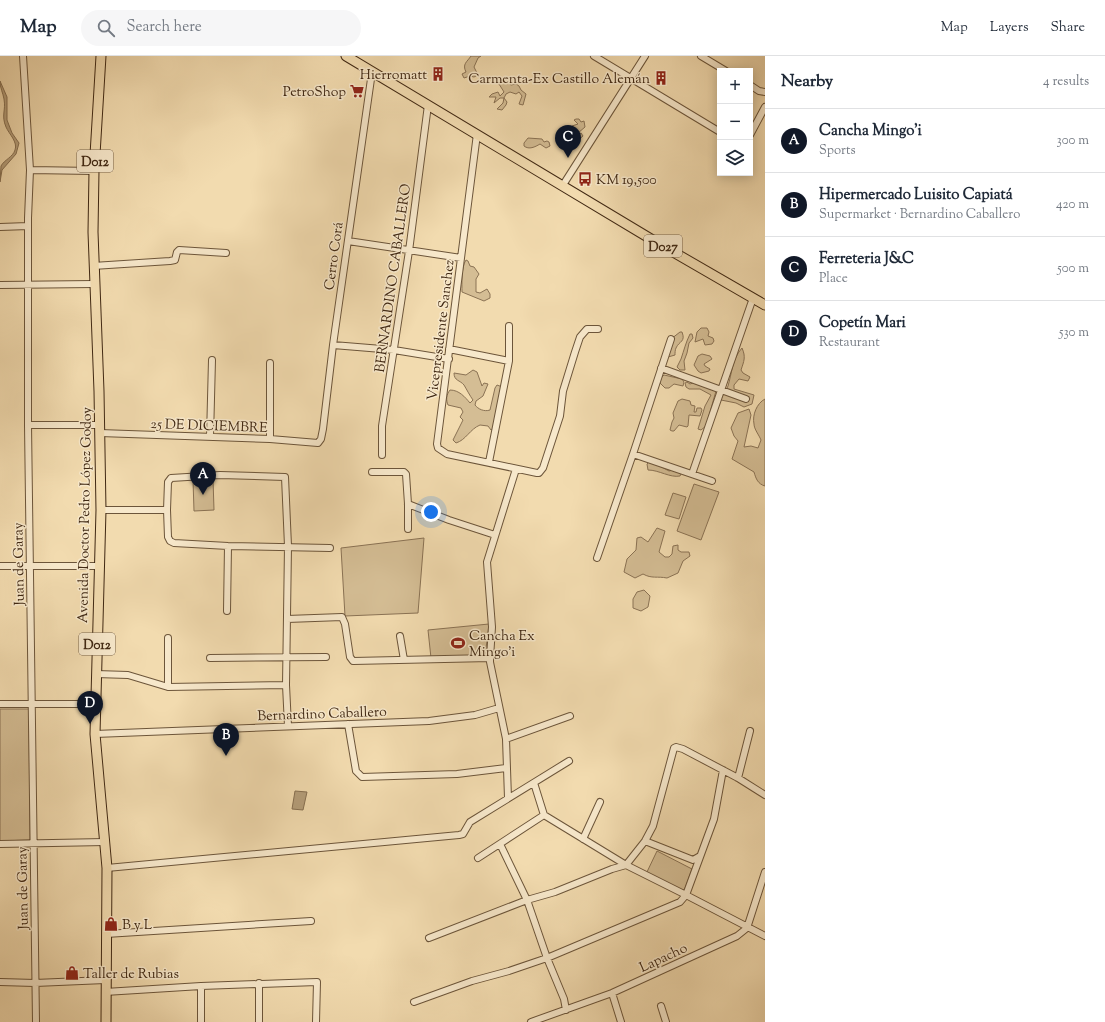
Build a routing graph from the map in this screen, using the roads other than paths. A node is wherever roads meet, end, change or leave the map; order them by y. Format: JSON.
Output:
{"nodes":[{"id":1,"x":23,"y":56,"type":"edge"},
{"id":2,"x":101,"y":56,"type":"edge"},
{"id":3,"x":346,"y":56,"type":"edge"},
{"id":4,"x":594,"y":56,"type":"edge"},
{"id":5,"x":644,"y":56,"type":"edge"},
{"id":6,"x":701,"y":56,"type":"edge"},
{"id":7,"x":721,"y":68,"type":"edge"},
{"id":8,"x":372,"y":72,"type":"junction"},
{"id":9,"x":630,"y":79,"type":"junction"},
{"id":10,"x":753,"y":87,"type":"edge"},
{"id":11,"x":765,"y":92,"type":"edge"},
{"id":12,"x":428,"y":105,"type":"junction"},
{"id":13,"x":765,"y":107,"type":"edge"},
{"id":14,"x":753,"y":129,"type":"edge"},
{"id":15,"x":717,"y":130,"type":"edge"},
{"id":16,"x":477,"y":134,"type":"junction"},
{"id":17,"x":30,"y":170,"type":"junction"},
{"id":18,"x":94,"y":171,"type":"junction"},
{"id":19,"x":563,"y":185,"type":"junction"},
{"id":20,"x":28,"y":226,"type":"junction"},
{"id":21,"x":0,"y":227,"type":"edge"},
{"id":22,"x":348,"y":241,"type":"junction"},
{"id":23,"x":409,"y":251,"type":"junction"},
{"id":24,"x":226,"y":253,"type":"dead end"},
{"id":25,"x":461,"y":258,"type":"junction"},
{"id":26,"x":93,"y":266,"type":"junction"},
{"id":27,"x":0,"y":284,"type":"edge"},
{"id":28,"x":28,"y":284,"type":"junction"},
{"id":29,"x":94,"y":284,"type":"junction"},
{"id":30,"x":753,"y":298,"type":"junction"},
{"id":31,"x":765,"y":305,"type":"edge"},
{"id":32,"x":509,"y":326,"type":"dead end"},
{"id":33,"x":598,"y":329,"type":"dead end"},
{"id":34,"x":671,"y":339,"type":"dead end"},
{"id":35,"x":333,"y":345,"type":"junction"},
{"id":36,"x":449,"y":349,"type":"junction"},
{"id":37,"x":394,"y":350,"type":"junction"},
{"id":38,"x":449,"y":358,"type":"junction"},
{"id":39,"x":212,"y":360,"type":"dead end"},
{"id":40,"x":509,"y":361,"type":"junction"},
{"id":41,"x":270,"y":363,"type":"dead end"},
{"id":42,"x":661,"y":368,"type":"junction"},
{"id":43,"x":722,"y":390,"type":"junction"},
{"id":44,"x":746,"y":399,"type":"dead end"},
{"id":45,"x":28,"y":425,"type":"junction"},
{"id":46,"x":100,"y":429,"type":"junction"},
{"id":47,"x":210,"y":437,"type":"junction"},
{"id":48,"x":270,"y":438,"type":"junction"},
{"id":49,"x":318,"y":443,"type":"joint"},
{"id":50,"x":633,"y":454,"type":"junction"},
{"id":51,"x":382,"y":455,"type":"dead end"},
{"id":52,"x":489,"y":462,"type":"junction"},
{"id":53,"x":516,"y":468,"type":"junction"},
{"id":54,"x":372,"y":472,"type":"dead end"},
{"id":55,"x":692,"y":474,"type":"junction"},
{"id":56,"x":712,"y":481,"type":"dead end"},
{"id":57,"x":408,"y":504,"type":"junction"},
{"id":58,"x":101,"y":510,"type":"junction"},
{"id":59,"x":167,"y":510,"type":"junction"},
{"id":60,"x":408,"y":530,"type":"dead end"},
{"id":61,"x":495,"y":535,"type":"junction"},
{"id":62,"x":228,"y":546,"type":"junction"},
{"id":63,"x":288,"y":546,"type":"junction"},
{"id":64,"x":330,"y":548,"type":"dead end"},
{"id":65,"x":597,"y":558,"type":"dead end"},
{"id":66,"x":31,"y":565,"type":"junction"},
{"id":67,"x":0,"y":566,"type":"edge"},
{"id":68,"x":99,"y":566,"type":"junction"},
{"id":69,"x":227,"y":611,"type":"dead end"},
{"id":70,"x":287,"y":619,"type":"junction"},
{"id":71,"x":400,"y":636,"type":"dead end"},
{"id":72,"x":168,"y":638,"type":"dead end"},
{"id":73,"x":326,"y":657,"type":"dead end"},
{"id":74,"x":210,"y":658,"type":"dead end"},
{"id":75,"x":286,"y":658,"type":"junction"},
{"id":76,"x":490,"y":658,"type":"junction"},
{"id":77,"x":404,"y":660,"type":"junction"},
{"id":78,"x":96,"y":674,"type":"junction"},
{"id":79,"x":286,"y":685,"type":"junction"},
{"id":80,"x":168,"y":687,"type":"junction"},
{"id":81,"x":0,"y":704,"type":"edge"},
{"id":82,"x":32,"y":704,"type":"junction"},
{"id":83,"x":95,"y":704,"type":"junction"},
{"id":84,"x":499,"y":708,"type":"junction"},
{"id":85,"x":570,"y":716,"type":"dead end"},
{"id":86,"x":348,"y":724,"type":"junction"},
{"id":87,"x":288,"y":726,"type":"junction"},
{"id":88,"x":750,"y":731,"type":"dead end"},
{"id":89,"x":95,"y":734,"type":"junction"},
{"id":90,"x":506,"y":739,"type":"junction"},
{"id":91,"x":569,"y":761,"type":"dead end"},
{"id":92,"x":506,"y":768,"type":"junction"},
{"id":93,"x":723,"y":770,"type":"junction"},
{"id":94,"x":738,"y":778,"type":"junction"},
{"id":95,"x":534,"y":783,"type":"junction"},
{"id":96,"x":765,"y":795,"type":"edge"},
{"id":97,"x":508,"y":798,"type":"junction"},
{"id":98,"x":600,"y":802,"type":"dead end"},
{"id":99,"x":544,"y":815,"type":"junction"},
{"id":100,"x":583,"y":839,"type":"junction"},
{"id":101,"x":105,"y":842,"type":"junction"},
{"id":102,"x":645,"y":842,"type":"junction"},
{"id":103,"x":33,"y":843,"type":"junction"},
{"id":104,"x":0,"y":844,"type":"edge"},
{"id":105,"x":500,"y":844,"type":"junction"},
{"id":106,"x":700,"y":856,"type":"junction"},
{"id":107,"x":478,"y":858,"type":"dead end"},
{"id":108,"x":626,"y":865,"type":"junction"},
{"id":109,"x":107,"y":868,"type":"junction"},
{"id":110,"x":765,"y":872,"type":"edge"},
{"id":111,"x":686,"y":895,"type":"junction"},
{"id":112,"x":527,"y":900,"type":"junction"},
{"id":113,"x":311,"y":921,"type":"dead end"},
{"id":114,"x":747,"y":928,"type":"junction"},
{"id":115,"x":106,"y":934,"type":"junction"},
{"id":116,"x":765,"y":936,"type":"edge"},
{"id":117,"x":429,"y":938,"type":"dead end"},
{"id":118,"x":547,"y":958,"type":"junction"},
{"id":119,"x":106,"y":980,"type":"junction"},
{"id":120,"x":0,"y":982,"type":"edge"},
{"id":121,"x":35,"y":982,"type":"junction"},
{"id":122,"x":259,"y":983,"type":"junction"},
{"id":123,"x":201,"y":986,"type":"junction"},
{"id":124,"x":105,"y":992,"type":"junction"},
{"id":125,"x":612,"y":994,"type":"junction"},
{"id":126,"x":414,"y":1002,"type":"dead end"},
{"id":127,"x":661,"y":1006,"type":"dead end"},
{"id":128,"x":566,"y":1010,"type":"junction"},
{"id":129,"x":36,"y":1022,"type":"edge"},
{"id":130,"x":106,"y":1022,"type":"edge"},
{"id":131,"x":201,"y":1022,"type":"edge"},
{"id":132,"x":259,"y":1022,"type":"edge"},
{"id":133,"x":316,"y":1022,"type":"edge"},
{"id":134,"x":531,"y":1022,"type":"edge"},
{"id":135,"x":621,"y":1022,"type":"edge"},
{"id":136,"x":666,"y":1022,"type":"edge"}],
"edges":[{"from":1,"to":17,"type":"street","name":"Juan de Garay"},
{"from":2,"to":18,"type":"main road","name":"Avenida Doctor Pedro López Godoy","number":"D012"},
{"from":3,"to":8,"type":"main road","number":"D027"},
{"from":4,"to":9,"type":"street"},
{"from":5,"to":9,"type":"street"},
{"from":6,"to":7,"type":"street"},
{"from":8,"to":12,"type":"main road","number":"D027"},
{"from":8,"to":22,"type":"street","name":"Cerro Corá"},
{"from":9,"to":15,"type":"street"},
{"from":9,"to":19,"type":"street"},
{"from":10,"to":11,"type":"street"},
{"from":12,"to":16,"type":"main road","number":"D027"},
{"from":12,"to":23,"type":"street","name":"BERNARDINO CABALLERO"},
{"from":13,"to":14,"type":"street"},
{"from":16,"to":19,"type":"main road","number":"D027"},
{"from":16,"to":25,"type":"street","name":"Vicepresidente Sanchez"},
{"from":17,"to":18,"type":"street"},
{"from":17,"to":20,"type":"street","name":"Juan de Garay"},
{"from":18,"to":26,"type":"main road","name":"Avenida Doctor Pedro López Godoy","number":"D012"},
{"from":19,"to":30,"type":"main road","number":"D027"},
{"from":20,"to":21,"type":"street"},
{"from":20,"to":28,"type":"street","name":"Juan de Garay"},
{"from":22,"to":23,"type":"street"},
{"from":22,"to":35,"type":"street","name":"Cerro Corá"},
{"from":23,"to":25,"type":"street"},
{"from":23,"to":37,"type":"street","name":"BERNARDINO CABALLERO"},
{"from":24,"to":26,"type":"street"},
{"from":25,"to":36,"type":"street","name":"Vicepresidente Sanchez"},
{"from":26,"to":29,"type":"main road","name":"Avenida Doctor Pedro López Godoy","number":"D012"},
{"from":27,"to":28,"type":"street"},
{"from":28,"to":29,"type":"street"},
{"from":28,"to":45,"type":"street","name":"Juan de Garay"},
{"from":29,"to":46,"type":"main road","name":"Avenida Doctor Pedro López Godoy","number":"D012"},
{"from":30,"to":31,"type":"main road","number":"D027"},
{"from":30,"to":43,"type":"street"},
{"from":32,"to":40,"type":"street"},
{"from":33,"to":53,"type":"street","name":"Vicepresidente Sanchez"},
{"from":34,"to":42,"type":"street"},
{"from":35,"to":37,"type":"street"},
{"from":35,"to":49,"type":"street","name":"Cerro Corá"},
{"from":36,"to":38,"type":"street","name":"Vicepresidente Sanchez"},
{"from":36,"to":40,"type":"street"},
{"from":37,"to":38,"type":"street"},
{"from":37,"to":51,"type":"street","name":"BERNARDINO CABALLERO"},
{"from":38,"to":52,"type":"street","name":"Vicepresidente Sanchez"},
{"from":39,"to":47,"type":"street"},
{"from":40,"to":52,"type":"street"},
{"from":41,"to":48,"type":"street"},
{"from":42,"to":43,"type":"street"},
{"from":42,"to":50,"type":"street"},
{"from":43,"to":44,"type":"street"},
{"from":43,"to":55,"type":"street"},
{"from":45,"to":46,"type":"street","name":"25 DE DICIEMBRE"},
{"from":45,"to":66,"type":"street","name":"Juan de Garay"},
{"from":46,"to":47,"type":"street","name":"25 DE DICIEMBRE"},
{"from":46,"to":58,"type":"main road","name":"Avenida Doctor Pedro López Godoy","number":"D012"},
{"from":47,"to":48,"type":"street","name":"25 DE DICIEMBRE"},
{"from":48,"to":49,"type":"street","name":"25 DE DICIEMBRE"},
{"from":50,"to":55,"type":"street"},
{"from":50,"to":65,"type":"street"},
{"from":52,"to":53,"type":"street","name":"Vicepresidente Sanchez"},
{"from":53,"to":61,"type":"street"},
{"from":54,"to":57,"type":"street"},
{"from":55,"to":56,"type":"street"},
{"from":57,"to":60,"type":"street"},
{"from":57,"to":61,"type":"street"},
{"from":58,"to":59,"type":"street"},
{"from":58,"to":68,"type":"main road","name":"Avenida Doctor Pedro López Godoy","number":"D012"},
{"from":59,"to":62,"type":"street"},
{"from":59,"to":63,"type":"street"},
{"from":61,"to":76,"type":"street"},
{"from":62,"to":63,"type":"street"},
{"from":62,"to":69,"type":"street"},
{"from":63,"to":64,"type":"street"},
{"from":63,"to":70,"type":"street"},
{"from":66,"to":67,"type":"street"},
{"from":66,"to":68,"type":"street"},
{"from":66,"to":82,"type":"street","name":"Juan de Garay"},
{"from":68,"to":78,"type":"main road","name":"Avenida Doctor Pedro López Godoy","number":"D012"},
{"from":70,"to":75,"type":"street"},
{"from":70,"to":77,"type":"street"},
{"from":71,"to":77,"type":"street"},
{"from":72,"to":80,"type":"street"},
{"from":73,"to":75,"type":"street"},
{"from":74,"to":75,"type":"street"},
{"from":75,"to":79,"type":"street"},
{"from":76,"to":77,"type":"street"},
{"from":76,"to":84,"type":"street"},
{"from":78,"to":80,"type":"street"},
{"from":78,"to":83,"type":"main road","name":"Avenida Doctor Pedro López Godoy","number":"D012"},
{"from":79,"to":80,"type":"street"},
{"from":79,"to":87,"type":"street"},
{"from":81,"to":82,"type":"street"},
{"from":82,"to":83,"type":"street"},
{"from":82,"to":103,"type":"street","name":"Juan de Garay"},
{"from":83,"to":89,"type":"main road","name":"Avenida Doctor Pedro López Godoy","number":"D012"},
{"from":84,"to":86,"type":"street","name":"Bernardino Caballero"},
{"from":84,"to":90,"type":"street"},
{"from":85,"to":90,"type":"street"},
{"from":86,"to":87,"type":"street","name":"Bernardino Caballero"},
{"from":86,"to":92,"type":"street"},
{"from":87,"to":89,"type":"street","name":"Bernardino Caballero"},
{"from":88,"to":94,"type":"street"},
{"from":89,"to":101,"type":"main road","name":"Avenida Doctor Pedro López Godoy","number":"D012"},
{"from":90,"to":92,"type":"street"},
{"from":91,"to":95,"type":"street"},
{"from":92,"to":97,"type":"street"},
{"from":93,"to":94,"type":"street"},
{"from":93,"to":102,"type":"street"},
{"from":93,"to":106,"type":"street"},
{"from":94,"to":96,"type":"street"},
{"from":95,"to":97,"type":"street"},
{"from":95,"to":99,"type":"street"},
{"from":97,"to":109,"type":"street"},
{"from":98,"to":100,"type":"street"},
{"from":99,"to":100,"type":"street"},
{"from":99,"to":105,"type":"street"},
{"from":100,"to":108,"type":"street"},
{"from":101,"to":103,"type":"street"},
{"from":101,"to":109,"type":"main road","name":"Avenida Doctor Pedro López Godoy","number":"D012"},
{"from":102,"to":106,"type":"street"},
{"from":102,"to":108,"type":"street"},
{"from":103,"to":104,"type":"street"},
{"from":103,"to":121,"type":"street","name":"Juan de Garay"},
{"from":105,"to":107,"type":"street"},
{"from":105,"to":112,"type":"street"},
{"from":106,"to":111,"type":"street"},
{"from":108,"to":111,"type":"street"},
{"from":108,"to":112,"type":"street"},
{"from":109,"to":115,"type":"main road","name":"Avenida Doctor Pedro López Godoy","number":"D012"},
{"from":110,"to":114,"type":"street"},
{"from":111,"to":114,"type":"street"},
{"from":111,"to":118,"type":"street"},
{"from":112,"to":117,"type":"street"},
{"from":112,"to":118,"type":"street"},
{"from":113,"to":115,"type":"street"},
{"from":114,"to":116,"type":"street"},
{"from":114,"to":125,"type":"street","name":"Lapacho"},
{"from":115,"to":119,"type":"main road","name":"Avenida Doctor Pedro López Godoy","number":"D012"},
{"from":118,"to":126,"type":"street"},
{"from":118,"to":128,"type":"street"},
{"from":119,"to":121,"type":"street"},
{"from":119,"to":124,"type":"main road","name":"Avenida Doctor Pedro López Godoy","number":"D012"},
{"from":120,"to":121,"type":"street"},
{"from":121,"to":129,"type":"street","name":"Juan de Garay"},
{"from":122,"to":123,"type":"street"},
{"from":122,"to":132,"type":"street"},
{"from":122,"to":133,"type":"street"},
{"from":123,"to":124,"type":"street"},
{"from":123,"to":131,"type":"street"},
{"from":124,"to":130,"type":"main road","name":"Avenida Doctor Pedro López Godoy","number":"D012"},
{"from":125,"to":128,"type":"street","name":"Lapacho"},
{"from":125,"to":135,"type":"street"},
{"from":127,"to":136,"type":"street"},
{"from":128,"to":134,"type":"street","name":"Lapacho"}]}
